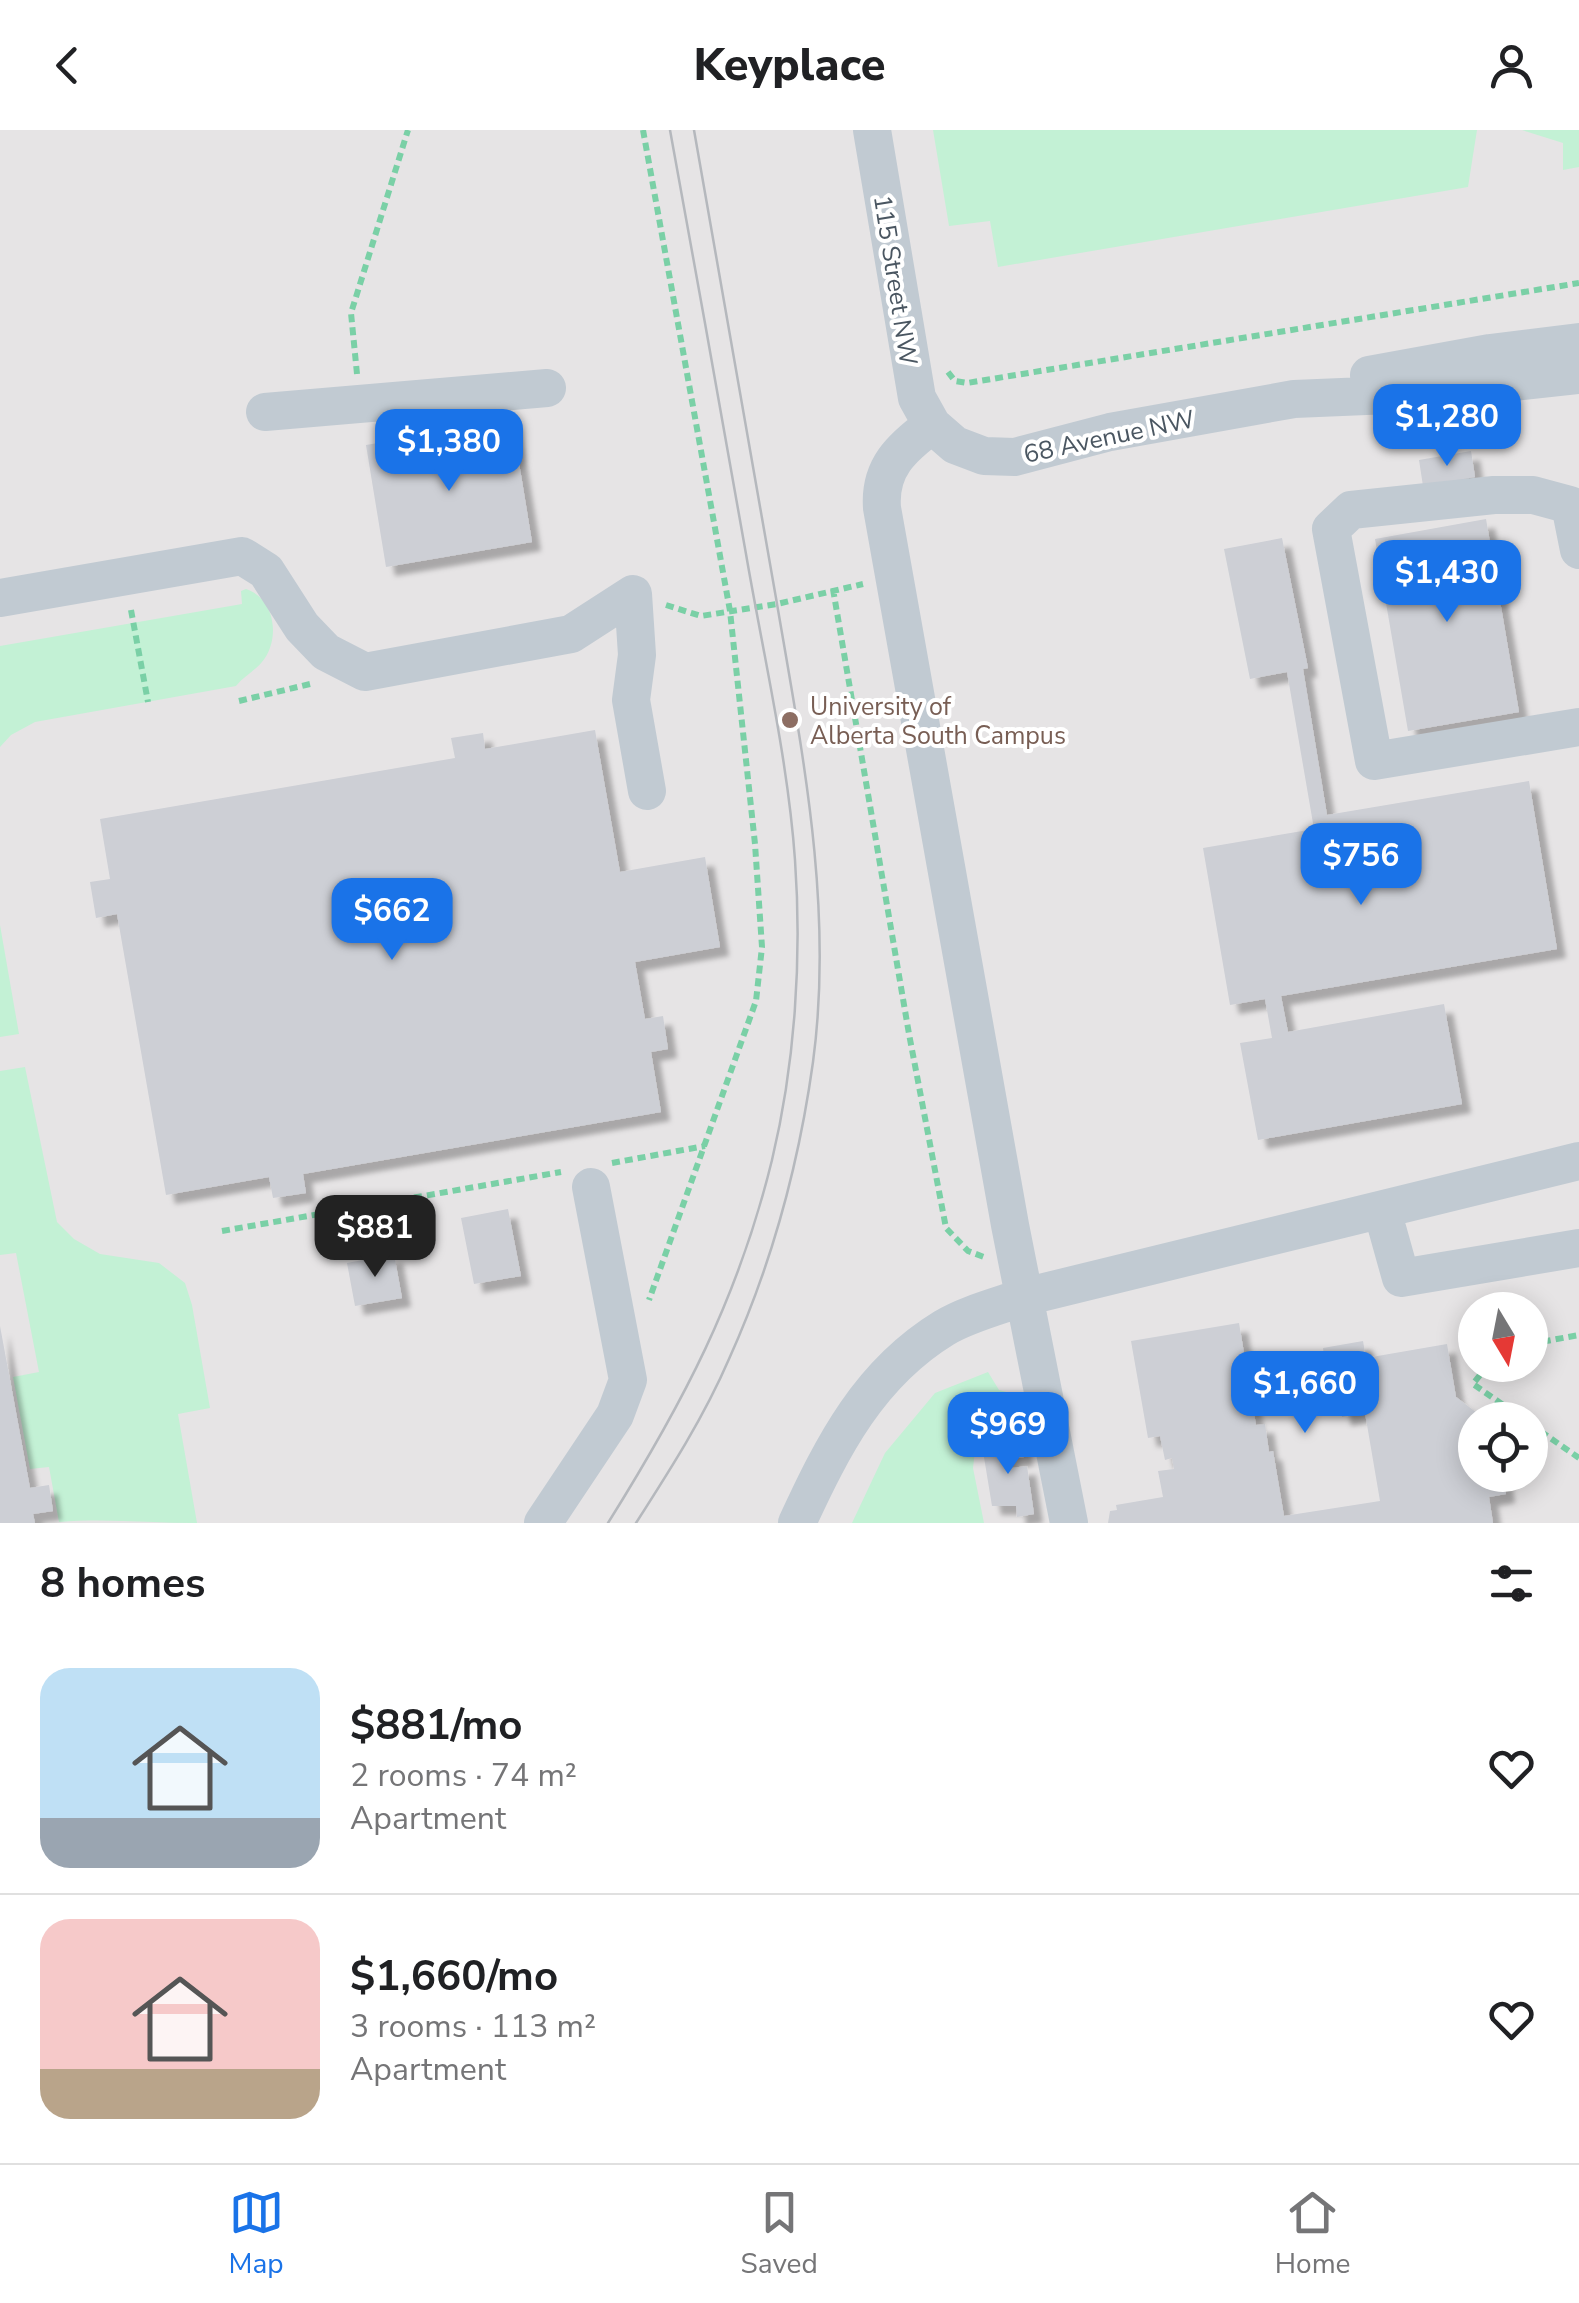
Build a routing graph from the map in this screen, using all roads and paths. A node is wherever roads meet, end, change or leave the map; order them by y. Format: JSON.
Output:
{"nodes":[{"id":1,"x":408,"y":130,"type":"edge"},
{"id":2,"x":643,"y":130,"type":"edge"},
{"id":3,"x":872,"y":130,"type":"edge"},
{"id":4,"x":1579,"y":283,"type":"edge"},
{"id":5,"x":1579,"y":342,"type":"edge"},
{"id":6,"x":946,"y":362,"type":"dead end"},
{"id":7,"x":1579,"y":374,"type":"edge"},
{"id":8,"x":547,"y":388,"type":"dead end"},
{"id":9,"x":1294,"y":399,"type":"junction"},
{"id":10,"x":366,"y":403,"type":"junction"},
{"id":11,"x":265,"y":412,"type":"dead end"},
{"id":12,"x":932,"y":426,"type":"junction"},
{"id":13,"x":1579,"y":550,"type":"edge"},
{"id":14,"x":125,"y":576,"type":"junction"},
{"id":15,"x":894,"y":579,"type":"junction"},
{"id":16,"x":833,"y":588,"type":"junction"},
{"id":17,"x":633,"y":594,"type":"junction"},
{"id":18,"x":0,"y":598,"type":"edge"},
{"id":19,"x":730,"y":611,"type":"junction"},
{"id":20,"x":572,"y":634,"type":"junction"},
{"id":21,"x":638,"y":655,"type":"junction"},
{"id":22,"x":365,"y":672,"type":"junction"},
{"id":23,"x":239,"y":701,"type":"dead end"},
{"id":24,"x":148,"y":702,"type":"dead end"},
{"id":25,"x":1579,"y":727,"type":"edge"},
{"id":26,"x":647,"y":792,"type":"dead end"},
{"id":27,"x":705,"y":1146,"type":"junction"},
{"id":28,"x":1579,"y":1162,"type":"edge"},
{"id":29,"x":590,"y":1174,"type":"junction"},
{"id":30,"x":1382,"y":1210,"type":"junction"},
{"id":31,"x":222,"y":1230,"type":"dead end"},
{"id":32,"x":1579,"y":1248,"type":"edge"},
{"id":33,"x":990,"y":1259,"type":"dead end"},
{"id":34,"x":1024,"y":1297,"type":"junction"},
{"id":35,"x":644,"y":1315,"type":"dead end"},
{"id":36,"x":1579,"y":1335,"type":"edge"},
{"id":37,"x":1548,"y":1341,"type":"edge"},
{"id":38,"x":1475,"y":1382,"type":"edge"},
{"id":39,"x":1499,"y":1402,"type":"edge"},
{"id":40,"x":1548,"y":1437,"type":"edge"},
{"id":41,"x":1579,"y":1458,"type":"edge"},
{"id":42,"x":543,"y":1523,"type":"edge"},
{"id":43,"x":797,"y":1523,"type":"edge"},
{"id":44,"x":1069,"y":1523,"type":"edge"}],
"edges":[{"from":1,"to":10,"type":"path"},
{"from":2,"to":19,"type":"path"},
{"from":3,"to":12,"type":"street","name":"115 Street NW"},
{"from":4,"to":6,"type":"path"},
{"from":5,"to":9,"type":"street","name":"68 Avenue NW"},
{"from":7,"to":9,"type":"street","name":"68 Avenue NW"},
{"from":8,"to":10,"type":"street"},
{"from":9,"to":12,"type":"street","name":"68 Avenue NW"},
{"from":10,"to":11,"type":"street"},
{"from":12,"to":15,"type":"street"},
{"from":13,"to":25,"type":"street"},
{"from":14,"to":18,"type":"street"},
{"from":14,"to":22,"type":"street"},
{"from":14,"to":24,"type":"path"},
{"from":15,"to":16,"type":"path"},
{"from":15,"to":34,"type":"street"},
{"from":16,"to":19,"type":"path"},
{"from":16,"to":33,"type":"path"},
{"from":17,"to":19,"type":"path"},
{"from":17,"to":20,"type":"street"},
{"from":17,"to":21,"type":"street"},
{"from":19,"to":27,"type":"path"},
{"from":20,"to":21,"type":"street"},
{"from":20,"to":22,"type":"street"},
{"from":21,"to":26,"type":"street"},
{"from":22,"to":23,"type":"path"},
{"from":27,"to":29,"type":"path"},
{"from":27,"to":35,"type":"path"},
{"from":28,"to":30,"type":"street"},
{"from":29,"to":31,"type":"path"},
{"from":29,"to":42,"type":"street"},
{"from":30,"to":32,"type":"street"},
{"from":30,"to":34,"type":"street"},
{"from":34,"to":43,"type":"street"},
{"from":34,"to":44,"type":"street"},
{"from":36,"to":37,"type":"path"},
{"from":38,"to":39,"type":"path"},
{"from":40,"to":41,"type":"path"}]}
